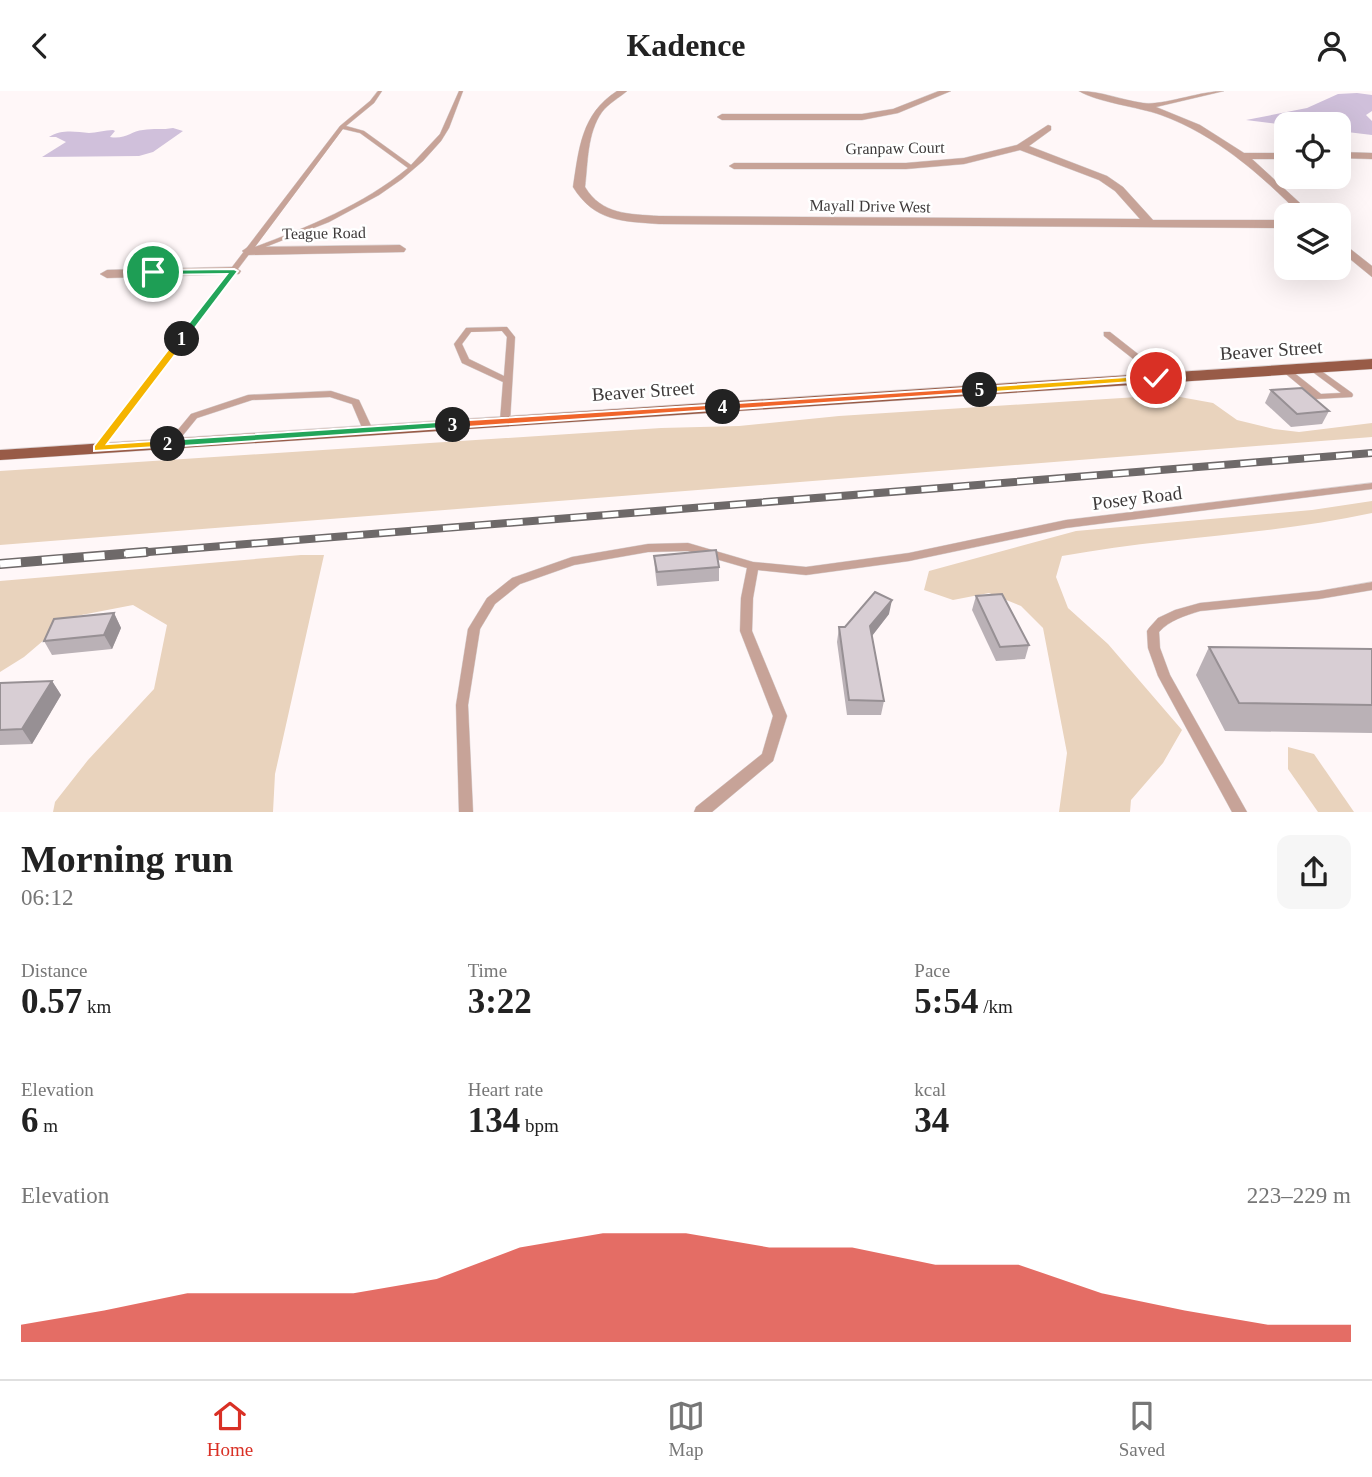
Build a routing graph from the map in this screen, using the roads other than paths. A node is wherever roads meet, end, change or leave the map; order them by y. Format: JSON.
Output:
{"nodes":[{"id":1,"x":380,"y":91,"type":"edge"},
{"id":2,"x":461,"y":91,"type":"edge"},
{"id":3,"x":623,"y":91,"type":"edge"},
{"id":4,"x":924,"y":91,"type":"edge"},
{"id":5,"x":1083,"y":91,"type":"edge"},
{"id":6,"x":1220,"y":91,"type":"edge"},
{"id":7,"x":942,"y":93,"type":"edge"},
{"id":8,"x":1144,"y":107,"type":"junction"},
{"id":9,"x":722,"y":117,"type":"dead end"},
{"id":10,"x":342,"y":127,"type":"junction"},
{"id":11,"x":1048,"y":128,"type":"dead end"},
{"id":12,"x":1021,"y":147,"type":"junction"},
{"id":13,"x":1351,"y":155,"type":"edge"},
{"id":14,"x":1243,"y":156,"type":"junction"},
{"id":15,"x":1274,"y":156,"type":"edge"},
{"id":16,"x":1372,"y":156,"type":"edge"},
{"id":17,"x":734,"y":166,"type":"dead end"},
{"id":18,"x":411,"y":168,"type":"junction"},
{"id":19,"x":1294,"y":203,"type":"edge"},
{"id":20,"x":1152,"y":225,"type":"junction"},
{"id":21,"x":1274,"y":225,"type":"edge"},
{"id":22,"x":400,"y":249,"type":"dead end"},
{"id":23,"x":248,"y":251,"type":"junction"},
{"id":24,"x":1351,"y":255,"type":"edge"},
{"id":25,"x":234,"y":271,"type":"junction"},
{"id":26,"x":1372,"y":273,"type":"edge"},
{"id":27,"x":107,"y":274,"type":"dead end"},
{"id":28,"x":1107,"y":334,"type":"dead end"},
{"id":29,"x":1372,"y":364,"type":"edge"},
{"id":30,"x":1313,"y":368,"type":"junction"},
{"id":31,"x":1285,"y":370,"type":"junction"},
{"id":32,"x":1163,"y":378,"type":"junction"},
{"id":33,"x":508,"y":381,"type":"junction"},
{"id":34,"x":505,"y":421,"type":"junction"},
{"id":35,"x":368,"y":431,"type":"junction"},
{"id":36,"x":172,"y":443,"type":"junction"},
{"id":37,"x":98,"y":448,"type":"junction"},
{"id":38,"x":0,"y":455,"type":"edge"},
{"id":39,"x":1372,"y":486,"type":"edge"},
{"id":40,"x":753,"y":566,"type":"junction"},
{"id":41,"x":1372,"y":586,"type":"edge"},
{"id":42,"x":466,"y":812,"type":"edge"},
{"id":43,"x":701,"y":812,"type":"edge"},
{"id":44,"x":1240,"y":812,"type":"edge"}],
"edges":[{"from":1,"to":10,"type":"lane"},
{"from":2,"to":18,"type":"lane"},
{"from":3,"to":20,"type":"street","name":"Mayall Drive West"},
{"from":4,"to":7,"type":"street"},
{"from":5,"to":8,"type":"street"},
{"from":6,"to":8,"type":"street"},
{"from":7,"to":9,"type":"street"},
{"from":8,"to":14,"type":"street"},
{"from":10,"to":18,"type":"lane"},
{"from":10,"to":23,"type":"lane"},
{"from":11,"to":12,"type":"street","name":"Granpaw Court"},
{"from":12,"to":17,"type":"street","name":"Granpaw Court"},
{"from":12,"to":20,"type":"street"},
{"from":13,"to":16,"type":"street"},
{"from":14,"to":15,"type":"street"},
{"from":14,"to":19,"type":"street"},
{"from":18,"to":23,"type":"lane"},
{"from":20,"to":21,"type":"street","name":"Mayall Drive West"},
{"from":22,"to":23,"type":"street","name":"Teague Road"},
{"from":23,"to":25,"type":"lane"},
{"from":24,"to":26,"type":"street"},
{"from":25,"to":27,"type":"street"},
{"from":25,"to":37,"type":"lane"},
{"from":28,"to":32,"type":"lane"},
{"from":29,"to":30,"type":"main road","name":"Beaver Street"},
{"from":30,"to":31,"type":"main road","name":"Beaver Street"},
{"from":30,"to":31,"type":"lane"},
{"from":31,"to":32,"type":"main road","name":"Beaver Street"},
{"from":32,"to":34,"type":"main road","name":"Beaver Street"},
{"from":33,"to":33,"type":"lane"},
{"from":33,"to":34,"type":"lane"},
{"from":34,"to":35,"type":"main road","name":"Beaver Street"},
{"from":35,"to":36,"type":"main road","name":"Beaver Street"},
{"from":35,"to":36,"type":"lane"},
{"from":36,"to":37,"type":"main road","name":"Beaver Street"},
{"from":37,"to":38,"type":"main road","name":"Beaver Street"},
{"from":39,"to":40,"type":"lane","name":"Posey Road"},
{"from":40,"to":42,"type":"lane","name":"Posey Road"},
{"from":40,"to":43,"type":"lane"},
{"from":41,"to":44,"type":"lane"}]}
